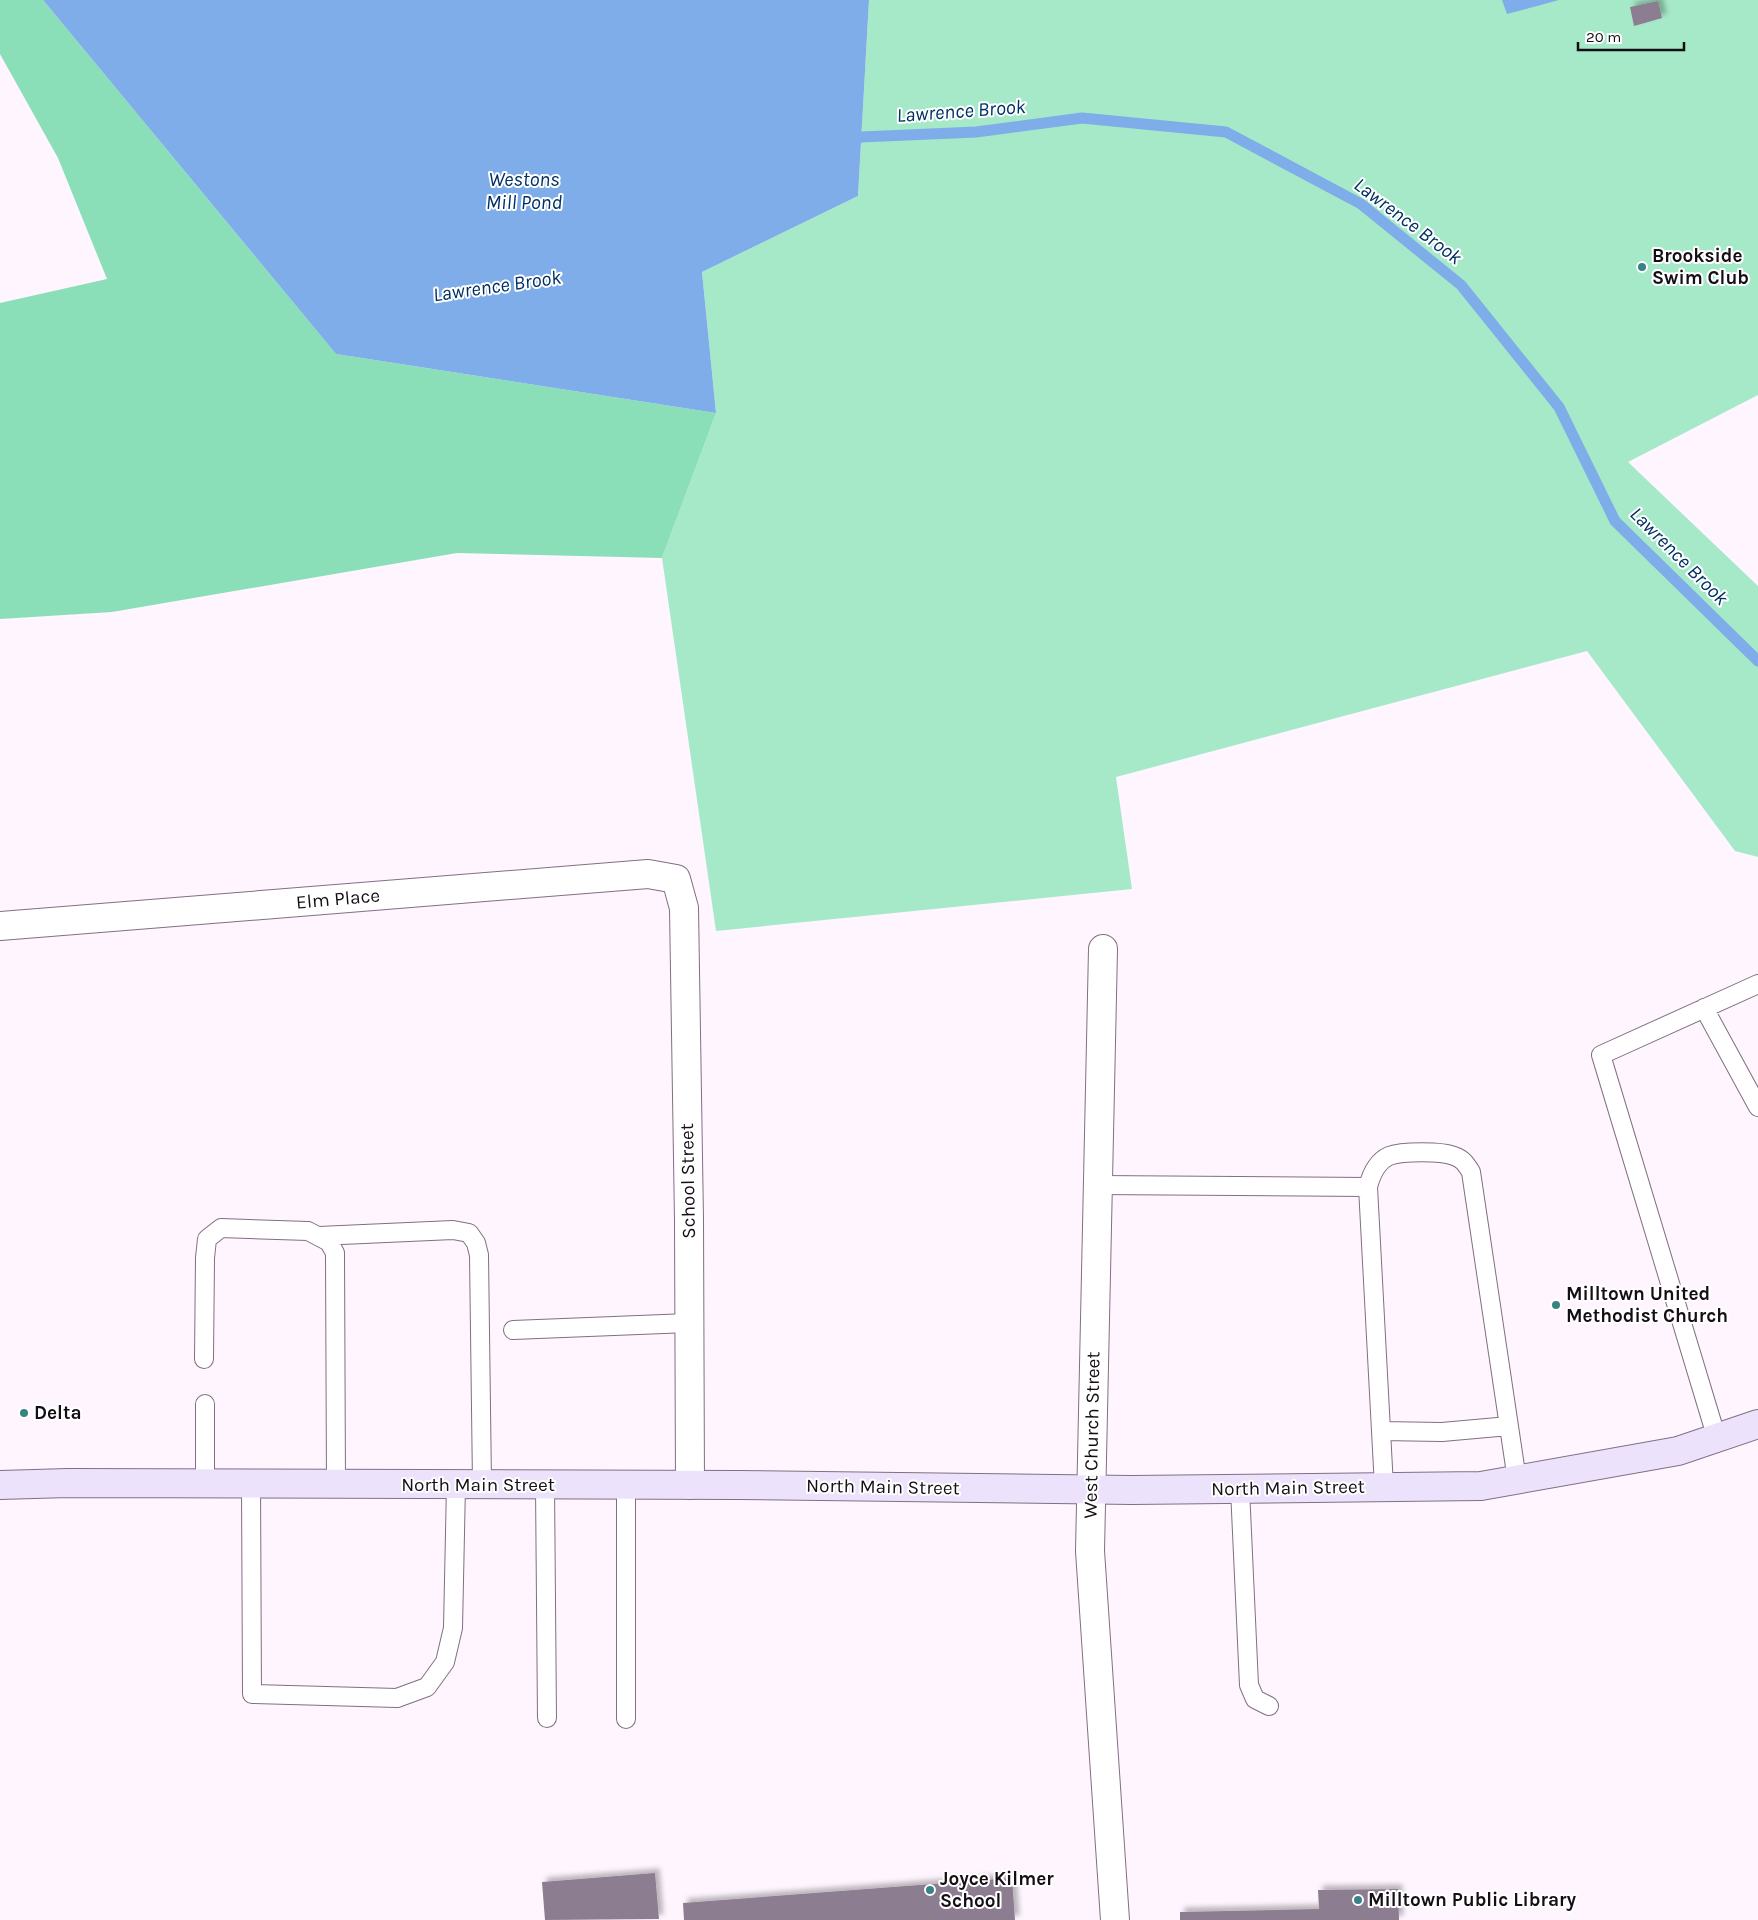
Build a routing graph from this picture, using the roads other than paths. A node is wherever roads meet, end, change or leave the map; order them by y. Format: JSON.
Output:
{"nodes":[{"id":1,"x":676,"y":878,"type":"joint"},
{"id":2,"x":0,"y":926,"type":"edge"},
{"id":3,"x":1103,"y":949,"type":"dead end"},
{"id":4,"x":1758,"y":984,"type":"edge"},
{"id":5,"x":1704,"y":1008,"type":"junction"},
{"id":6,"x":1758,"y":1107,"type":"edge"},
{"id":7,"x":1097,"y":1185,"type":"junction"},
{"id":8,"x":1368,"y":1187,"type":"junction"},
{"id":9,"x":318,"y":1236,"type":"junction"},
{"id":10,"x":689,"y":1323,"type":"junction"},
{"id":11,"x":513,"y":1330,"type":"dead end"},
{"id":12,"x":204,"y":1359,"type":"dead end"},
{"id":13,"x":205,"y":1404,"type":"dead end"},
{"id":14,"x":1758,"y":1424,"type":"edge"},
{"id":15,"x":1509,"y":1426,"type":"junction"},
{"id":16,"x":1380,"y":1431,"type":"junction"},
{"id":17,"x":1717,"y":1438,"type":"junction"},
{"id":18,"x":1517,"y":1480,"type":"junction"},
{"id":19,"x":205,"y":1484,"type":"junction"},
{"id":20,"x":251,"y":1484,"type":"junction"},
{"id":21,"x":336,"y":1484,"type":"junction"},
{"id":22,"x":0,"y":1485,"type":"edge"},
{"id":23,"x":469,"y":1485,"type":"junction"},
{"id":24,"x":545,"y":1485,"type":"junction"},
{"id":25,"x":626,"y":1485,"type":"junction"},
{"id":26,"x":690,"y":1485,"type":"junction"},
{"id":27,"x":1384,"y":1487,"type":"junction"},
{"id":28,"x":1091,"y":1489,"type":"junction"},
{"id":29,"x":1240,"y":1489,"type":"junction"},
{"id":30,"x":1269,"y":1706,"type":"dead end"},
{"id":31,"x":547,"y":1718,"type":"dead end"},
{"id":32,"x":626,"y":1719,"type":"dead end"},
{"id":33,"x":1115,"y":1920,"type":"edge"}],
"edges":[{"from":1,"to":2,"type":"street","name":"Elm Place"},
{"from":1,"to":10,"type":"street","name":"School Street"},
{"from":3,"to":7,"type":"street","name":"West Church Street"},
{"from":4,"to":5,"type":"lane"},
{"from":5,"to":6,"type":"lane"},
{"from":5,"to":17,"type":"lane"},
{"from":7,"to":8,"type":"lane"},
{"from":7,"to":28,"type":"street","name":"West Church Street"},
{"from":8,"to":15,"type":"lane"},
{"from":8,"to":16,"type":"lane"},
{"from":9,"to":12,"type":"lane"},
{"from":9,"to":21,"type":"lane"},
{"from":9,"to":23,"type":"lane"},
{"from":10,"to":11,"type":"lane"},
{"from":10,"to":26,"type":"street","name":"School Street"},
{"from":13,"to":19,"type":"lane"},
{"from":14,"to":17,"type":"street","name":"North Main Street"},
{"from":15,"to":16,"type":"lane"},
{"from":15,"to":18,"type":"lane"},
{"from":16,"to":27,"type":"lane"},
{"from":17,"to":18,"type":"street","name":"North Main Street"},
{"from":18,"to":27,"type":"street","name":"North Main Street"},
{"from":19,"to":20,"type":"street","name":"North Main Street"},
{"from":19,"to":22,"type":"street","name":"North Main Street"},
{"from":20,"to":21,"type":"street","name":"North Main Street"},
{"from":20,"to":23,"type":"lane"},
{"from":21,"to":23,"type":"street","name":"North Main Street"},
{"from":23,"to":24,"type":"street","name":"North Main Street"},
{"from":24,"to":25,"type":"street","name":"North Main Street"},
{"from":24,"to":31,"type":"lane"},
{"from":25,"to":26,"type":"street","name":"North Main Street"},
{"from":25,"to":32,"type":"lane"},
{"from":26,"to":28,"type":"street","name":"North Main Street"},
{"from":27,"to":29,"type":"street","name":"North Main Street"},
{"from":28,"to":29,"type":"street","name":"North Main Street"},
{"from":28,"to":33,"type":"street","name":"West Church Street"},
{"from":29,"to":30,"type":"lane"}]}
